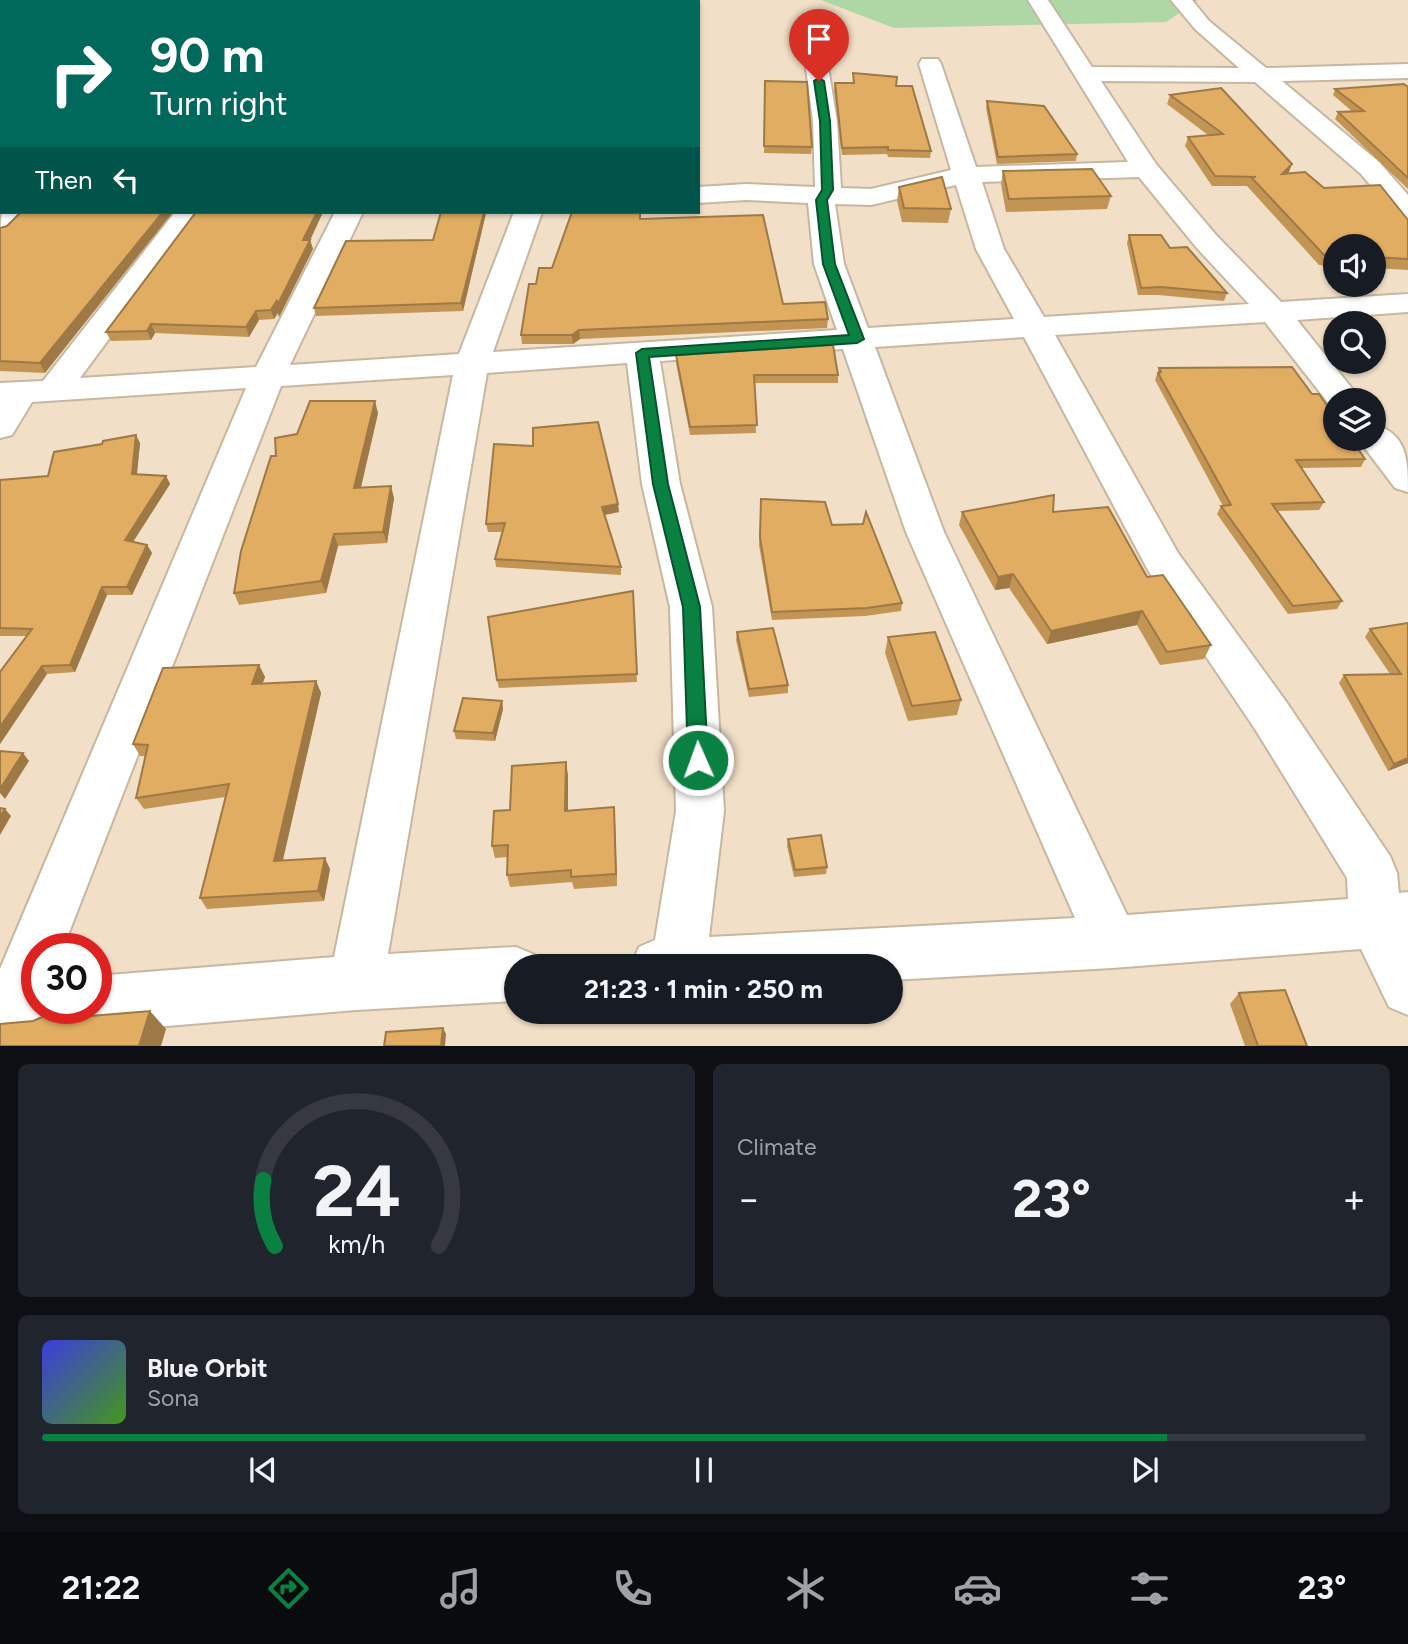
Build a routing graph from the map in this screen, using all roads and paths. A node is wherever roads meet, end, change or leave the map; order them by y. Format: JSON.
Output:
{"nodes":[{"id":1,"x":1038,"y":0,"type":"edge"},
{"id":2,"x":1181,"y":0,"type":"edge"},
{"id":3,"x":816,"y":61,"type":"dead end"},
{"id":4,"x":930,"y":64,"type":"dead end"},
{"id":5,"x":1408,"y":71,"type":"edge"},
{"id":6,"x":1087,"y":74,"type":"junction"},
{"id":7,"x":1262,"y":75,"type":"junction"},
{"id":8,"x":1146,"y":169,"type":"junction"},
{"id":9,"x":965,"y":175,"type":"junction"},
{"id":10,"x":700,"y":195,"type":"edge"},
{"id":11,"x":824,"y":195,"type":"junction"},
{"id":12,"x":1408,"y":212,"type":"edge"},
{"id":13,"x":14,"y":214,"type":"edge"},
{"id":14,"x":188,"y":214,"type":"edge"},
{"id":15,"x":348,"y":214,"type":"edge"},
{"id":16,"x":527,"y":214,"type":"edge"},
{"id":17,"x":0,"y":227,"type":"edge"},
{"id":18,"x":1408,"y":303,"type":"edge"},
{"id":19,"x":1274,"y":312,"type":"junction"},
{"id":20,"x":1035,"y":327,"type":"junction"},
{"id":21,"x":857,"y":339,"type":"junction"},
{"id":22,"x":642,"y":353,"type":"junction"},
{"id":23,"x":472,"y":364,"type":"junction"},
{"id":24,"x":268,"y":377,"type":"junction"},
{"id":25,"x":1335,"y":388,"type":"edge"},
{"id":26,"x":25,"y":393,"type":"edge"},
{"id":27,"x":0,"y":427,"type":"edge"},
{"id":28,"x":1386,"y":451,"type":"edge"},
{"id":29,"x":1408,"y":479,"type":"edge"},
{"id":30,"x":1392,"y":920,"type":"edge"},
{"id":31,"x":51,"y":933,"type":"edge"},
{"id":32,"x":1112,"y":942,"type":"junction"},
{"id":33,"x":670,"y":954,"type":"edge"},
{"id":34,"x":880,"y":954,"type":"edge"},
{"id":35,"x":504,"y":975,"type":"edge"},
{"id":36,"x":356,"y":983,"type":"junction"},
{"id":37,"x":1408,"y":988,"type":"edge"},
{"id":38,"x":112,"y":1003,"type":"edge"}],
"edges":[{"from":1,"to":6,"type":"street"},
{"from":2,"to":7,"type":"street"},
{"from":3,"to":11,"type":"street"},
{"from":4,"to":9,"type":"street"},
{"from":5,"to":7,"type":"street"},
{"from":6,"to":7,"type":"street"},
{"from":6,"to":8,"type":"street"},
{"from":7,"to":12,"type":"street"},
{"from":8,"to":9,"type":"street"},
{"from":8,"to":19,"type":"street"},
{"from":9,"to":11,"type":"street"},
{"from":9,"to":20,"type":"street"},
{"from":10,"to":11,"type":"street"},
{"from":11,"to":21,"type":"street"},
{"from":13,"to":17,"type":"street"},
{"from":14,"to":26,"type":"street"},
{"from":15,"to":24,"type":"street"},
{"from":16,"to":23,"type":"street"},
{"from":18,"to":19,"type":"street"},
{"from":19,"to":20,"type":"street"},
{"from":19,"to":25,"type":"street"},
{"from":20,"to":21,"type":"street"},
{"from":20,"to":30,"type":"street"},
{"from":21,"to":22,"type":"street"},
{"from":21,"to":32,"type":"street"},
{"from":22,"to":23,"type":"street"},
{"from":22,"to":33,"type":"street"},
{"from":23,"to":24,"type":"street"},
{"from":23,"to":36,"type":"street"},
{"from":24,"to":26,"type":"street"},
{"from":24,"to":31,"type":"street"},
{"from":26,"to":27,"type":"street"},
{"from":28,"to":29,"type":"street"},
{"from":30,"to":32,"type":"street"},
{"from":30,"to":37,"type":"street"},
{"from":32,"to":34,"type":"street"},
{"from":35,"to":36,"type":"street"},
{"from":36,"to":38,"type":"street"}]}
